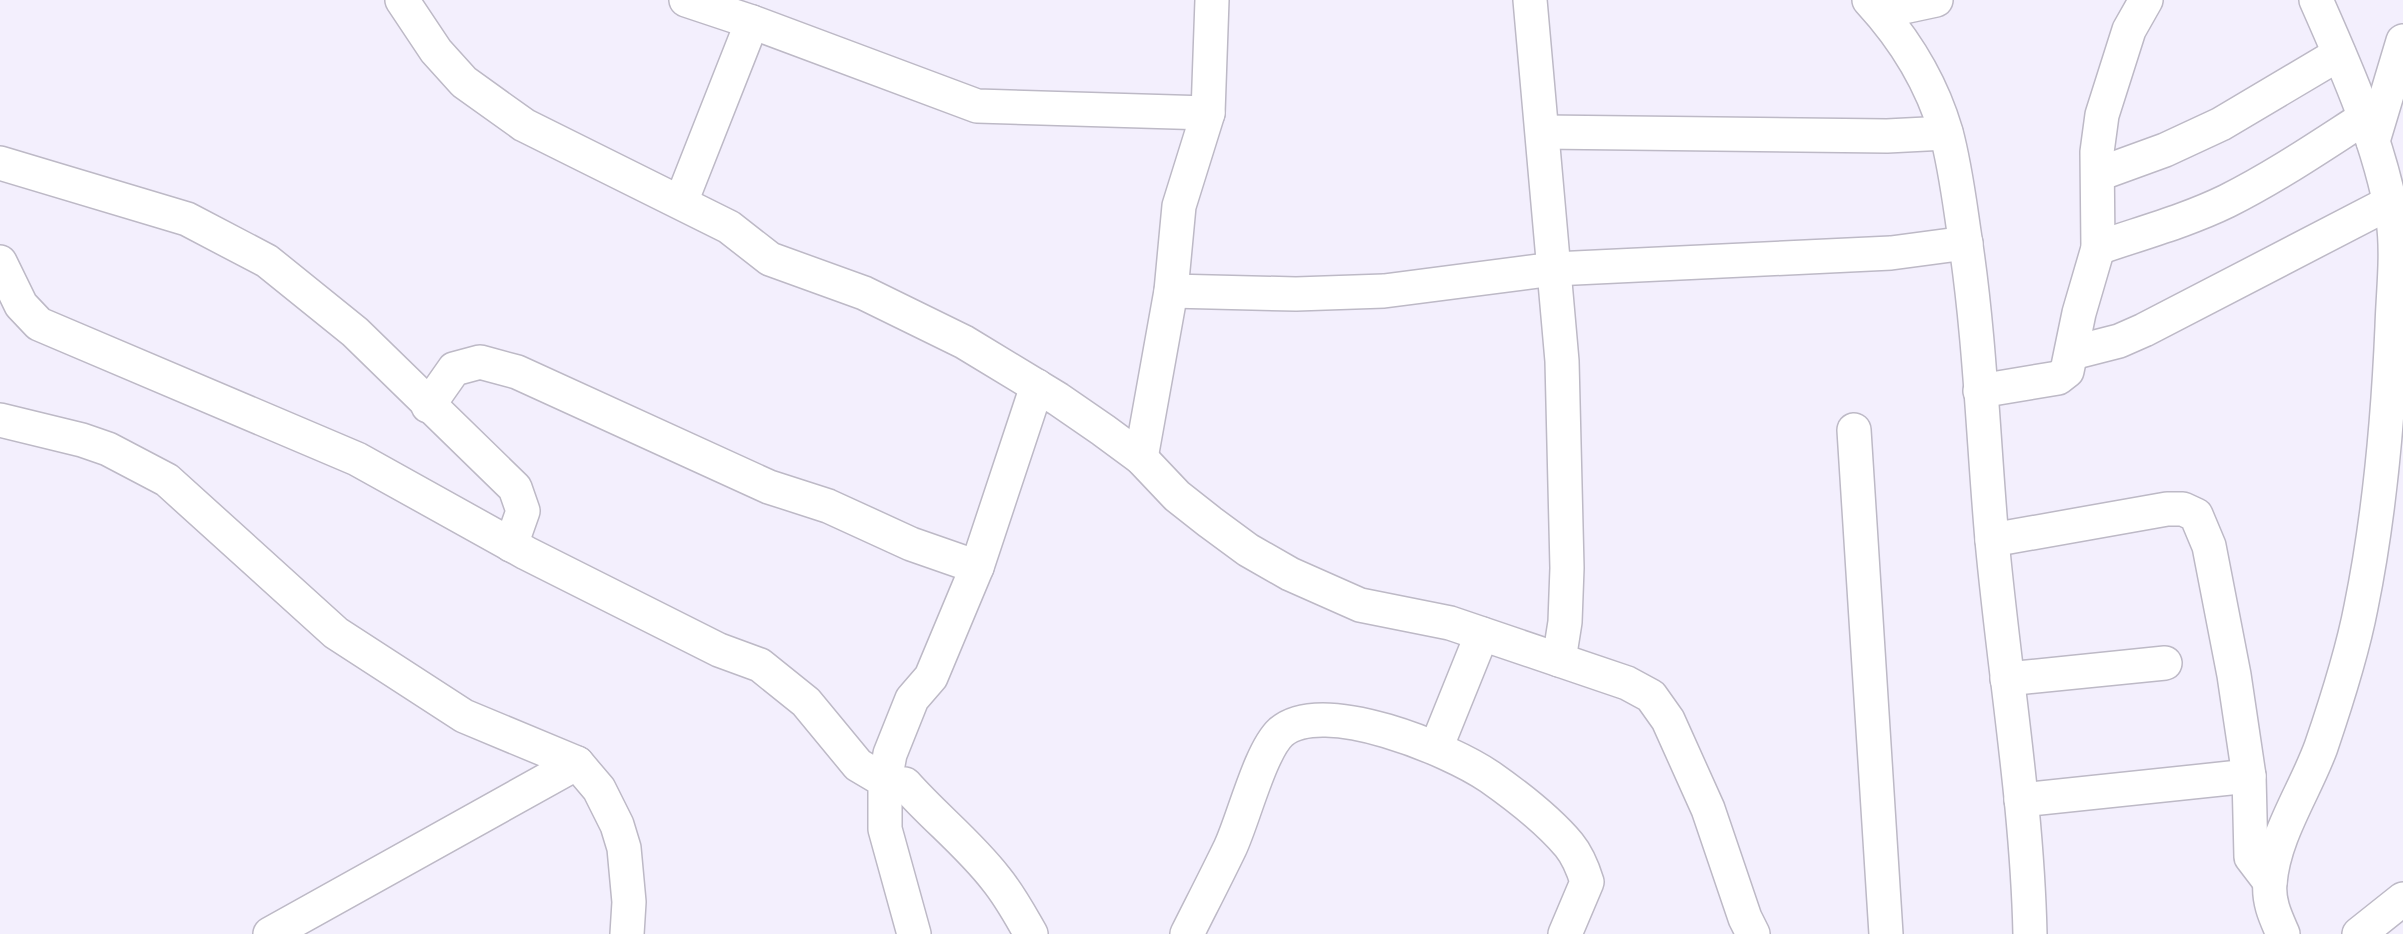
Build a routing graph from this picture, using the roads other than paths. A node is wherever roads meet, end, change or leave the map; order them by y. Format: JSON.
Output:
{"nodes":[{"id":1,"x":402,"y":0,"type":"edge"},
{"id":2,"x":686,"y":0,"type":"edge"},
{"id":3,"x":1212,"y":0,"type":"edge"},
{"id":4,"x":1530,"y":0,"type":"edge"},
{"id":5,"x":1936,"y":0,"type":"edge"},
{"id":6,"x":2146,"y":0,"type":"edge"},
{"id":7,"x":2316,"y":0,"type":"edge"},
{"id":8,"x":1874,"y":6,"type":"edge"},
{"id":9,"x":752,"y":22,"type":"junction"},
{"id":10,"x":2403,"y":41,"type":"edge"},
{"id":11,"x":2339,"y":54,"type":"junction"},
{"id":12,"x":1208,"y":113,"type":"junction"},
{"id":13,"x":2369,"y":130,"type":"junction"},
{"id":14,"x":1543,"y":132,"type":"junction"},
{"id":15,"x":1946,"y":133,"type":"junction"},
{"id":16,"x":0,"y":164,"type":"edge"},
{"id":17,"x":2099,"y":174,"type":"junction"},
{"id":18,"x":681,"y":202,"type":"junction"},
{"id":19,"x":2395,"y":212,"type":"edge"},
{"id":20,"x":1966,"y":243,"type":"junction"},
{"id":21,"x":2098,"y":248,"type":"junction"},
{"id":22,"x":0,"y":262,"type":"edge"},
{"id":23,"x":1554,"y":269,"type":"junction"},
{"id":24,"x":1171,"y":291,"type":"junction"},
{"id":25,"x":2072,"y":353,"type":"junction"},
{"id":26,"x":2397,"y":374,"type":"edge"},
{"id":27,"x":1037,"y":386,"type":"junction"},
{"id":28,"x":1980,"y":391,"type":"junction"},
{"id":29,"x":428,"y":406,"type":"junction"},
{"id":30,"x":0,"y":420,"type":"edge"},
{"id":31,"x":1854,"y":430,"type":"dead end"},
{"id":32,"x":1141,"y":458,"type":"junction"},
{"id":33,"x":1992,"y":540,"type":"junction"},
{"id":34,"x":511,"y":545,"type":"junction"},
{"id":35,"x":976,"y":567,"type":"junction"},
{"id":36,"x":1482,"y":634,"type":"junction"},
{"id":37,"x":1559,"y":660,"type":"junction"},
{"id":38,"x":2165,"y":663,"type":"dead end"},
{"id":39,"x":2007,"y":679,"type":"junction"},
{"id":40,"x":1436,"y":748,"type":"junction"},
{"id":41,"x":577,"y":763,"type":"junction"},
{"id":42,"x":2249,"y":776,"type":"junction"},
{"id":43,"x":885,"y":781,"type":"junction"},
{"id":44,"x":2021,"y":800,"type":"junction"},
{"id":45,"x":2270,"y":882,"type":"junction"},
{"id":46,"x":2403,"y":899,"type":"edge"},
{"id":47,"x":270,"y":934,"type":"edge"},
{"id":48,"x":627,"y":934,"type":"edge"},
{"id":49,"x":914,"y":934,"type":"edge"},
{"id":50,"x":1031,"y":934,"type":"edge"},
{"id":51,"x":1187,"y":934,"type":"edge"},
{"id":52,"x":1565,"y":934,"type":"edge"},
{"id":53,"x":1753,"y":934,"type":"edge"},
{"id":54,"x":1886,"y":934,"type":"edge"},
{"id":55,"x":2030,"y":934,"type":"edge"},
{"id":56,"x":2283,"y":934,"type":"edge"},
{"id":57,"x":2360,"y":934,"type":"edge"}],
"edges":[{"from":1,"to":18,"type":"street"},
{"from":2,"to":9,"type":"street"},
{"from":3,"to":12,"type":"street"},
{"from":4,"to":14,"type":"street"},
{"from":5,"to":8,"type":"street"},
{"from":6,"to":17,"type":"street"},
{"from":7,"to":11,"type":"street"},
{"from":8,"to":15,"type":"street"},
{"from":9,"to":12,"type":"street"},
{"from":9,"to":18,"type":"street"},
{"from":10,"to":13,"type":"street"},
{"from":11,"to":13,"type":"street"},
{"from":11,"to":17,"type":"street"},
{"from":12,"to":24,"type":"street"},
{"from":13,"to":19,"type":"street"},
{"from":13,"to":21,"type":"street"},
{"from":14,"to":15,"type":"street"},
{"from":14,"to":23,"type":"street"},
{"from":15,"to":20,"type":"street"},
{"from":16,"to":29,"type":"street"},
{"from":17,"to":21,"type":"street"},
{"from":18,"to":27,"type":"street"},
{"from":19,"to":25,"type":"street"},
{"from":19,"to":26,"type":"street"},
{"from":20,"to":23,"type":"street"},
{"from":20,"to":28,"type":"street"},
{"from":21,"to":25,"type":"street"},
{"from":22,"to":34,"type":"street"},
{"from":23,"to":24,"type":"street"},
{"from":23,"to":37,"type":"street"},
{"from":24,"to":32,"type":"street"},
{"from":25,"to":28,"type":"street"},
{"from":26,"to":45,"type":"street"},
{"from":27,"to":32,"type":"street"},
{"from":27,"to":35,"type":"street"},
{"from":28,"to":33,"type":"street"},
{"from":29,"to":34,"type":"street"},
{"from":29,"to":35,"type":"street"},
{"from":30,"to":41,"type":"street"},
{"from":31,"to":54,"type":"street"},
{"from":32,"to":36,"type":"street"},
{"from":33,"to":39,"type":"street"},
{"from":33,"to":42,"type":"street"},
{"from":34,"to":43,"type":"street"},
{"from":35,"to":43,"type":"street"},
{"from":36,"to":37,"type":"street"},
{"from":36,"to":40,"type":"street"},
{"from":37,"to":53,"type":"street"},
{"from":38,"to":39,"type":"street"},
{"from":39,"to":44,"type":"street"},
{"from":40,"to":51,"type":"street"},
{"from":40,"to":52,"type":"street"},
{"from":41,"to":47,"type":"street"},
{"from":41,"to":48,"type":"street"},
{"from":42,"to":44,"type":"street"},
{"from":42,"to":45,"type":"street"},
{"from":43,"to":49,"type":"street"},
{"from":43,"to":50,"type":"street"},
{"from":44,"to":55,"type":"street"},
{"from":45,"to":56,"type":"street"},
{"from":46,"to":57,"type":"street"}]}
